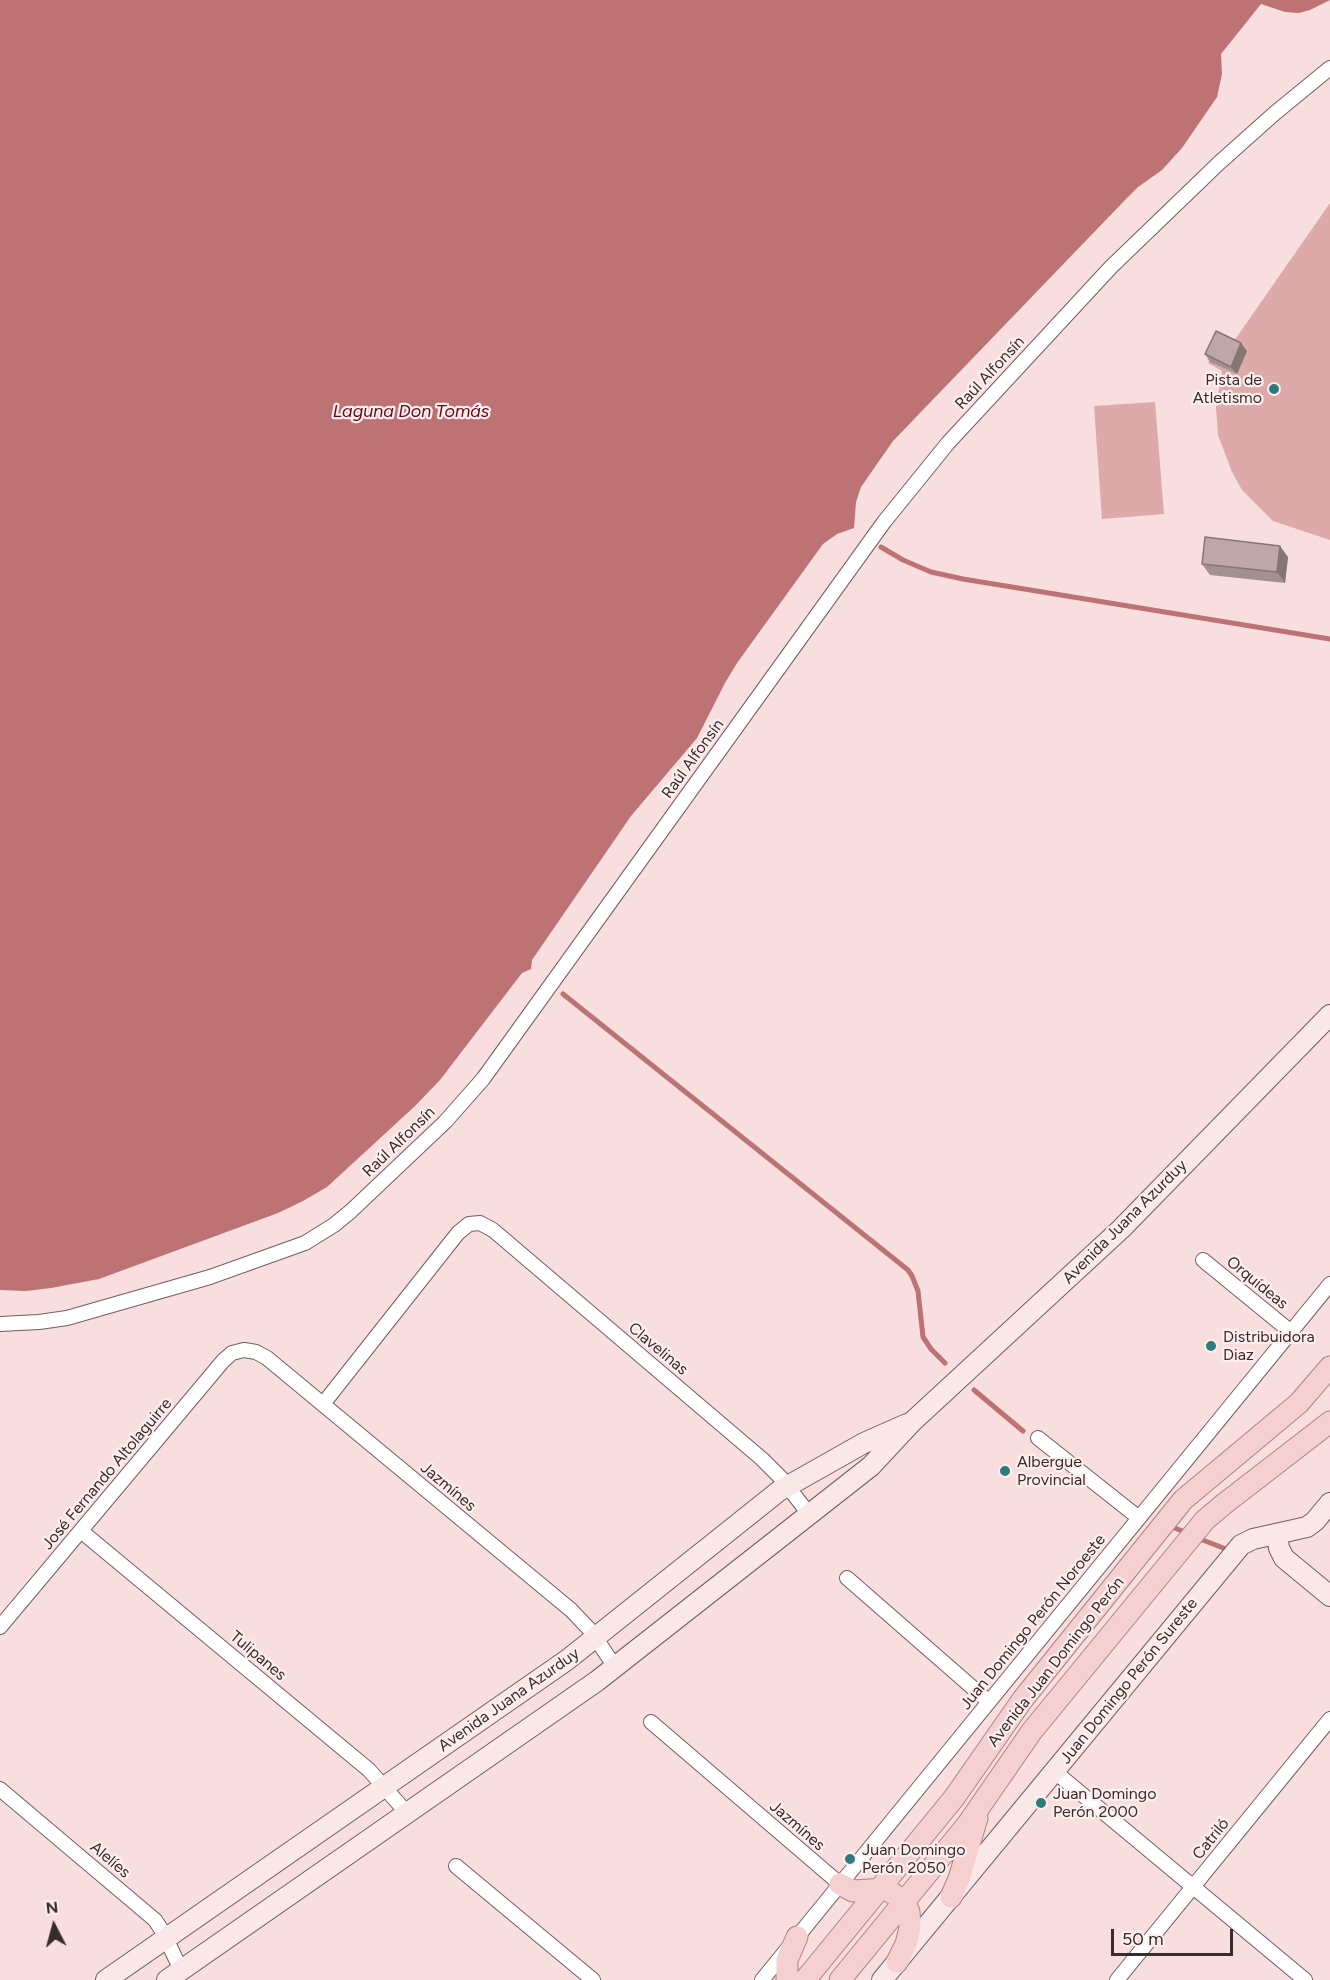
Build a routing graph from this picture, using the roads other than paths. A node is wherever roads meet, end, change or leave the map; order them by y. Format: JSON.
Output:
{"nodes":[{"id":1,"x":1330,"y":68,"type":"edge"},
{"id":2,"x":1330,"y":1015,"type":"edge"},
{"id":3,"x":1203,"y":1260,"type":"dead end"},
{"id":4,"x":1330,"y":1284,"type":"edge"},
{"id":5,"x":0,"y":1324,"type":"edge"},
{"id":6,"x":1291,"y":1332,"type":"junction"},
{"id":7,"x":244,"y":1350,"type":"joint"},
{"id":8,"x":1330,"y":1367,"type":"edge"},
{"id":9,"x":323,"y":1404,"type":"junction"},
{"id":10,"x":912,"y":1422,"type":"junction"},
{"id":11,"x":1330,"y":1422,"type":"edge"},
{"id":12,"x":1038,"y":1438,"type":"dead end"},
{"id":13,"x":787,"y":1485,"type":"junction"},
{"id":14,"x":1330,"y":1503,"type":"edge"},
{"id":15,"x":809,"y":1514,"type":"junction"},
{"id":16,"x":1139,"y":1518,"type":"junction"},
{"id":17,"x":81,"y":1531,"type":"junction"},
{"id":18,"x":1277,"y":1534,"type":"junction"},
{"id":19,"x":847,"y":1578,"type":"dead end"},
{"id":20,"x":1330,"y":1596,"type":"edge"},
{"id":21,"x":0,"y":1627,"type":"edge"},
{"id":22,"x":596,"y":1638,"type":"junction"},
{"id":23,"x":615,"y":1667,"type":"junction"},
{"id":24,"x":989,"y":1702,"type":"junction"},
{"id":25,"x":1330,"y":1719,"type":"edge"},
{"id":26,"x":651,"y":1722,"type":"dead end"},
{"id":27,"x":1054,"y":1771,"type":"junction"},
{"id":28,"x":385,"y":1786,"type":"junction"},
{"id":29,"x":0,"y":1788,"type":"edge"},
{"id":30,"x":981,"y":1806,"type":"junction"},
{"id":31,"x":407,"y":1813,"type":"junction"},
{"id":32,"x":456,"y":1866,"type":"dead end"},
{"id":33,"x":840,"y":1884,"type":"junction"},
{"id":34,"x":1193,"y":1887,"type":"junction"},
{"id":35,"x":879,"y":1889,"type":"junction"},
{"id":36,"x":951,"y":1897,"type":"junction"},
{"id":37,"x":904,"y":1901,"type":"junction"},
{"id":38,"x":797,"y":1937,"type":"junction"},
{"id":39,"x":166,"y":1938,"type":"junction"},
{"id":40,"x":897,"y":1962,"type":"junction"},
{"id":41,"x":174,"y":1975,"type":"edge"},
{"id":42,"x":106,"y":1980,"type":"edge"},
{"id":43,"x":593,"y":1980,"type":"edge"},
{"id":44,"x":762,"y":1980,"type":"edge"},
{"id":45,"x":787,"y":1980,"type":"edge"},
{"id":46,"x":805,"y":1980,"type":"edge"},
{"id":47,"x":840,"y":1980,"type":"edge"},
{"id":48,"x":882,"y":1980,"type":"edge"},
{"id":49,"x":1117,"y":1980,"type":"edge"},
{"id":50,"x":1305,"y":1980,"type":"edge"}],
"edges":[{"from":1,"to":5,"type":"street","name":"Raúl Alfonsín"},
{"from":2,"to":10,"type":"street","name":"Avenida Juana Azurduy"},
{"from":3,"to":6,"type":"street","name":"Orquídeas"},
{"from":4,"to":6,"type":"street","name":"Juan Domingo Perón Noroeste"},
{"from":6,"to":16,"type":"street","name":"Juan Domingo Perón Noroeste"},
{"from":7,"to":9,"type":"street","name":"Jazmínes"},
{"from":7,"to":17,"type":"street","name":"José Fernando Altolaguirre"},
{"from":8,"to":35,"type":"main road","name":"Avenida Juan Domingo Perón"},
{"from":9,"to":13,"type":"street","name":"Clavelinas"},
{"from":9,"to":22,"type":"street","name":"Jazmínes"},
{"from":10,"to":13,"type":"street","name":"Avenida Juana Azurduy"},
{"from":10,"to":15,"type":"street","name":"Avenida Juana Azurduy"},
{"from":11,"to":30,"type":"main road","name":"Avenida Juan Domingo Perón"},
{"from":12,"to":16,"type":"street"},
{"from":13,"to":15,"type":"street","name":"Clavelinas"},
{"from":13,"to":22,"type":"street","name":"Avenida Juana Azurduy"},
{"from":14,"to":18,"type":"street","name":"Juan Domingo Perón Sureste"},
{"from":15,"to":23,"type":"street","name":"Avenida Juana Azurduy"},
{"from":16,"to":24,"type":"street","name":"Juan Domingo Perón Noroeste"},
{"from":17,"to":21,"type":"street","name":"José Fernando Altolaguirre"},
{"from":17,"to":28,"type":"street","name":"Tulipanes"},
{"from":18,"to":20,"type":"street"},
{"from":18,"to":27,"type":"street","name":"Juan Domingo Perón Sureste"},
{"from":19,"to":24,"type":"street"},
{"from":22,"to":23,"type":"street","name":"Jazmínes"},
{"from":22,"to":28,"type":"street","name":"Avenida Juana Azurduy"},
{"from":23,"to":31,"type":"street","name":"Avenida Juana Azurduy"},
{"from":24,"to":33,"type":"street","name":"Juan Domingo Perón Noroeste"},
{"from":25,"to":34,"type":"street","name":"Catriló"},
{"from":26,"to":33,"type":"street","name":"Jazmínes"},
{"from":27,"to":34,"type":"street"},
{"from":27,"to":36,"type":"street","name":"Juan Domingo Perón Sureste"},
{"from":28,"to":31,"type":"street","name":"Tulipanes"},
{"from":28,"to":39,"type":"street","name":"Avenida Juana Azurduy"},
{"from":29,"to":39,"type":"street","name":"Alelíes"},
{"from":30,"to":36,"type":"main road"},
{"from":30,"to":37,"type":"main road","name":"Avenida Juan Domingo Perón"},
{"from":31,"to":41,"type":"street","name":"Avenida Juana Azurduy"},
{"from":32,"to":43,"type":"street"},
{"from":33,"to":35,"type":"main road"},
{"from":33,"to":38,"type":"street","name":"Juan Domingo Perón Noroeste"},
{"from":34,"to":49,"type":"street","name":"Catriló"},
{"from":34,"to":50,"type":"street"},
{"from":35,"to":37,"type":"main road"},
{"from":35,"to":46,"type":"main road","name":"Avenida Juan Domingo Perón"},
{"from":36,"to":40,"type":"street","name":"Juan Domingo Perón Sureste"},
{"from":37,"to":40,"type":"main road"},
{"from":37,"to":47,"type":"main road","name":"Avenida Juan Domingo Perón"},
{"from":38,"to":44,"type":"street","name":"Juan Domingo Perón Noroeste"},
{"from":38,"to":45,"type":"main road"},
{"from":39,"to":41,"type":"street","name":"Alelíes"},
{"from":39,"to":42,"type":"street","name":"Avenida Juana Azurduy"},
{"from":40,"to":48,"type":"street","name":"Juan Domingo Perón Sureste"}]}
